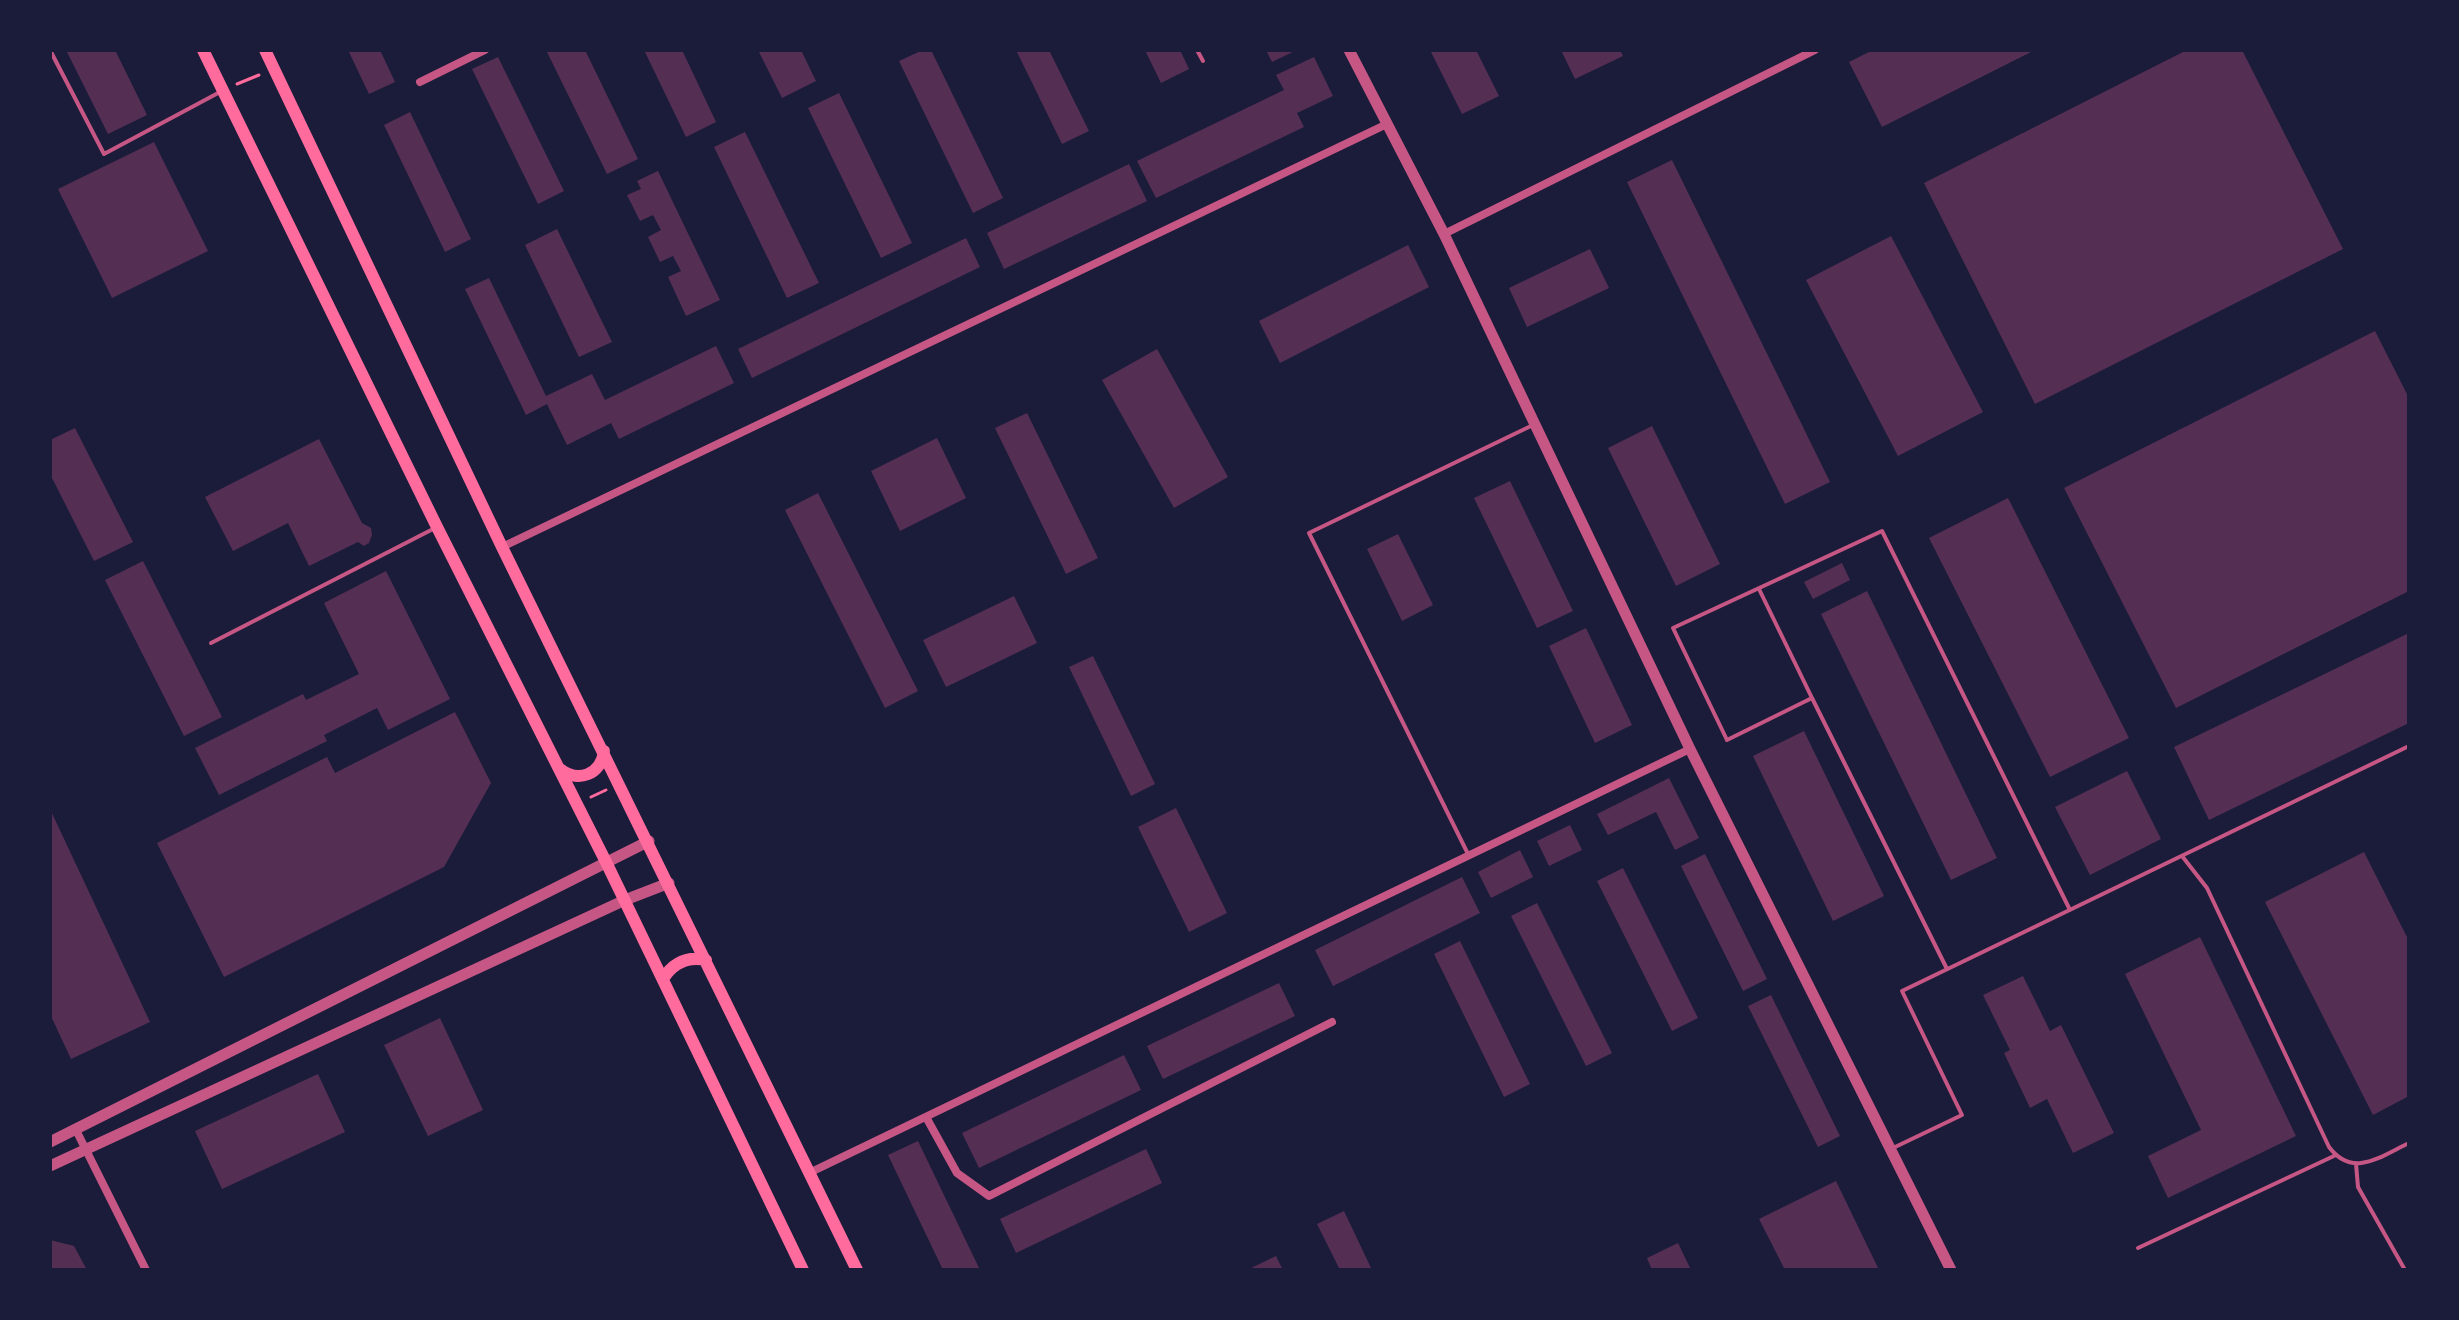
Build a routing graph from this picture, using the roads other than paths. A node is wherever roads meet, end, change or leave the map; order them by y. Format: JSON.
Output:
{"nodes":[{"id":1,"x":50,"y":50,"type":"edge"},
{"id":2,"x":203,"y":50,"type":"edge"},
{"id":3,"x":265,"y":50,"type":"edge"},
{"id":4,"x":485,"y":50,"type":"edge"},
{"id":5,"x":1197,"y":50,"type":"edge"},
{"id":6,"x":1349,"y":50,"type":"edge"},
{"id":7,"x":1815,"y":50,"type":"edge"},
{"id":8,"x":1203,"y":61,"type":"dead end"},
{"id":9,"x":420,"y":82,"type":"dead end"},
{"id":10,"x":222,"y":90,"type":"junction"},
{"id":11,"x":1387,"y":124,"type":"junction"},
{"id":12,"x":1444,"y":234,"type":"junction"},
{"id":13,"x":1535,"y":424,"type":"junction"},
{"id":14,"x":437,"y":527,"type":"junction"},
{"id":15,"x":502,"y":547,"type":"junction"},
{"id":16,"x":1759,"y":589,"type":"junction"},
{"id":17,"x":211,"y":643,"type":"dead end"},
{"id":18,"x":1812,"y":698,"type":"junction"},
{"id":19,"x":2409,"y":746,"type":"edge"},
{"id":20,"x":1690,"y":749,"type":"junction"},
{"id":21,"x":604,"y":751,"type":"junction"},
{"id":22,"x":560,"y":769,"type":"junction"},
{"id":23,"x":649,"y":841,"type":"junction"},
{"id":24,"x":1469,"y":856,"type":"junction"},
{"id":25,"x":2182,"y":856,"type":"junction"},
{"id":26,"x":606,"y":862,"type":"junction"},
{"id":27,"x":669,"y":883,"type":"junction"},
{"id":28,"x":625,"y":900,"type":"junction"},
{"id":29,"x":2070,"y":910,"type":"junction"},
{"id":30,"x":706,"y":960,"type":"junction"},
{"id":31,"x":1947,"y":969,"type":"junction"},
{"id":32,"x":663,"y":979,"type":"junction"},
{"id":33,"x":1332,"y":1022,"type":"dead end"},
{"id":34,"x":926,"y":1117,"type":"junction"},
{"id":35,"x":76,"y":1130,"type":"junction"},
{"id":36,"x":50,"y":1142,"type":"edge"},
{"id":37,"x":2409,"y":1143,"type":"edge"},
{"id":38,"x":87,"y":1149,"type":"junction"},
{"id":39,"x":1891,"y":1149,"type":"junction"},
{"id":40,"x":2336,"y":1155,"type":"junction"},
{"id":41,"x":2356,"y":1164,"type":"junction"},
{"id":42,"x":50,"y":1166,"type":"edge"},
{"id":43,"x":809,"y":1173,"type":"junction"},
{"id":44,"x":2138,"y":1248,"type":"dead end"},
{"id":45,"x":146,"y":1270,"type":"edge"},
{"id":46,"x":803,"y":1270,"type":"edge"},
{"id":47,"x":857,"y":1270,"type":"edge"},
{"id":48,"x":1951,"y":1270,"type":"edge"},
{"id":49,"x":2405,"y":1270,"type":"edge"}],
"edges":[{"from":1,"to":10,"type":"lane"},
{"from":2,"to":10,"type":"main road"},
{"from":3,"to":15,"type":"main road"},
{"from":4,"to":9,"type":"street"},
{"from":5,"to":8,"type":"lane"},
{"from":6,"to":11,"type":"street"},
{"from":7,"to":12,"type":"street"},
{"from":10,"to":14,"type":"main road"},
{"from":11,"to":12,"type":"street"},
{"from":11,"to":15,"type":"street"},
{"from":12,"to":13,"type":"street"},
{"from":13,"to":20,"type":"street"},
{"from":13,"to":24,"type":"lane"},
{"from":14,"to":17,"type":"lane"},
{"from":14,"to":22,"type":"main road"},
{"from":15,"to":21,"type":"main road"},
{"from":16,"to":18,"type":"lane"},
{"from":16,"to":18,"type":"lane"},
{"from":16,"to":29,"type":"lane"},
{"from":18,"to":31,"type":"lane"},
{"from":19,"to":25,"type":"lane"},
{"from":20,"to":24,"type":"street"},
{"from":20,"to":39,"type":"street"},
{"from":21,"to":22,"type":"main road"},
{"from":21,"to":23,"type":"main road"},
{"from":22,"to":26,"type":"main road"},
{"from":23,"to":26,"type":"street"},
{"from":23,"to":27,"type":"main road"},
{"from":24,"to":34,"type":"street"},
{"from":25,"to":29,"type":"lane"},
{"from":25,"to":40,"type":"lane"},
{"from":26,"to":28,"type":"main road"},
{"from":26,"to":35,"type":"street"},
{"from":27,"to":28,"type":"street"},
{"from":27,"to":30,"type":"main road"},
{"from":28,"to":32,"type":"main road"},
{"from":28,"to":38,"type":"street"},
{"from":29,"to":31,"type":"lane"},
{"from":30,"to":32,"type":"main road"},
{"from":30,"to":43,"type":"main road"},
{"from":31,"to":39,"type":"lane"},
{"from":32,"to":46,"type":"main road"},
{"from":33,"to":34,"type":"street"},
{"from":34,"to":43,"type":"street"},
{"from":35,"to":36,"type":"street"},
{"from":35,"to":38,"type":"street"},
{"from":37,"to":41,"type":"lane"},
{"from":38,"to":42,"type":"street"},
{"from":38,"to":45,"type":"street"},
{"from":39,"to":48,"type":"street"},
{"from":40,"to":41,"type":"lane"},
{"from":40,"to":44,"type":"lane"},
{"from":41,"to":49,"type":"lane"},
{"from":43,"to":47,"type":"main road"}]}
